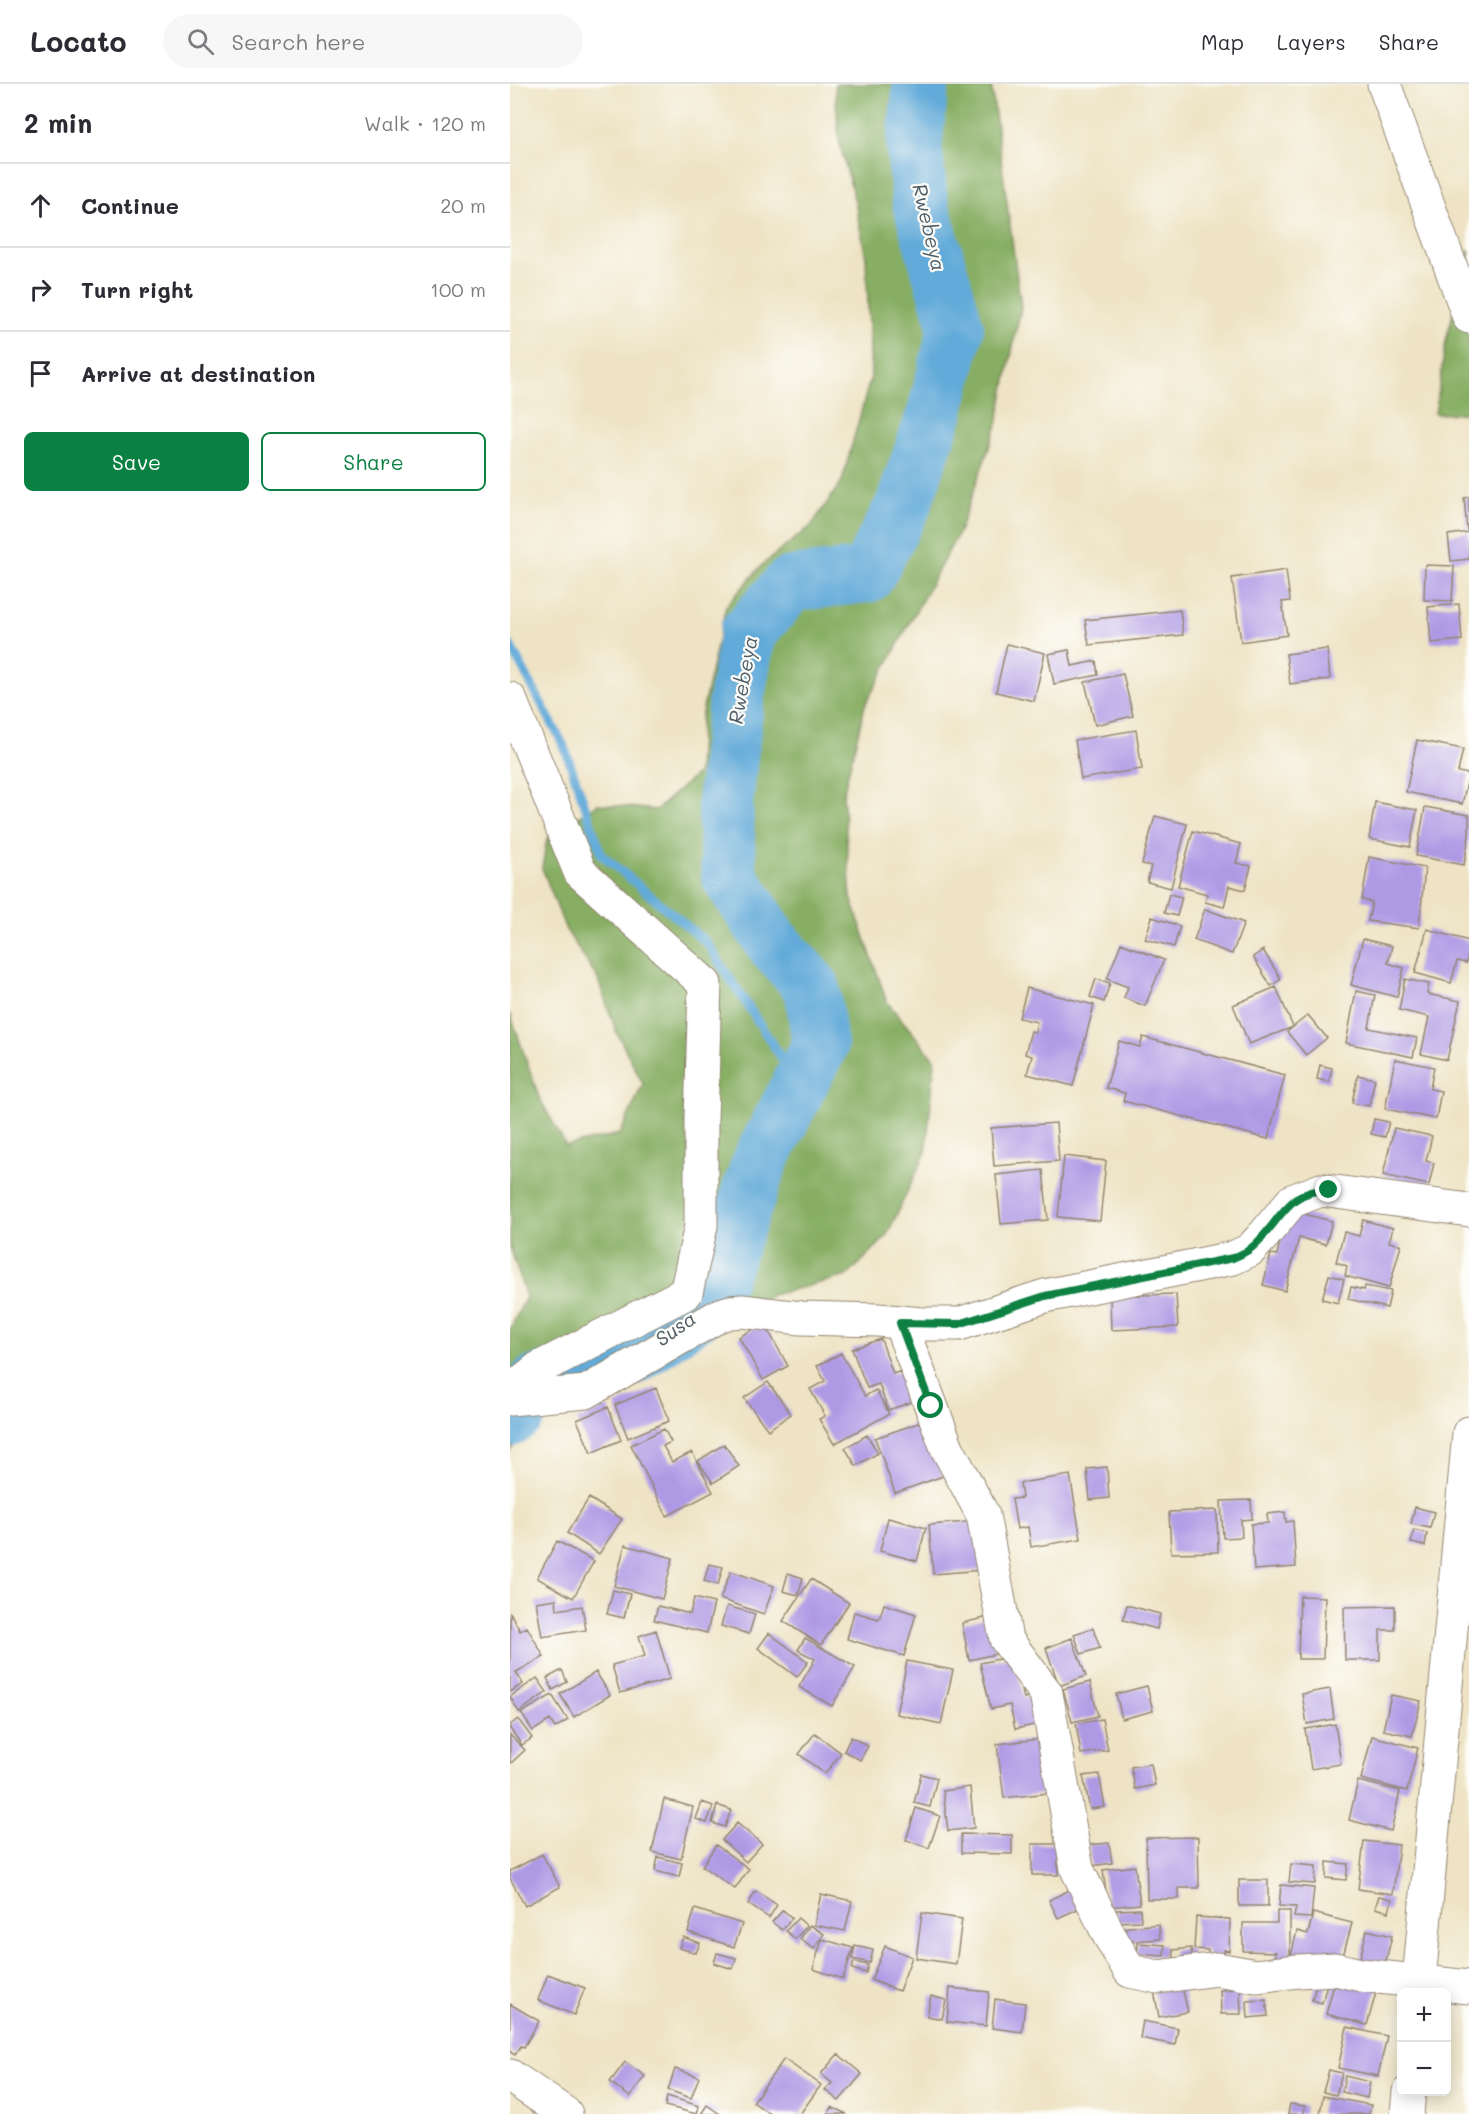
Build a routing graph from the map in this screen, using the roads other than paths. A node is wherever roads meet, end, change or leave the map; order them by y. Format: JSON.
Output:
{"nodes":[{"id":1,"x":1384,"y":84,"type":"edge"},
{"id":2,"x":1469,"y":317,"type":"edge"},
{"id":3,"x":510,"y":699,"type":"edge"},
{"id":4,"x":1469,"y":1210,"type":"edge"},
{"id":5,"x":900,"y":1323,"type":"junction"},
{"id":6,"x":520,"y":1396,"type":"edge"},
{"id":7,"x":1469,"y":1433,"type":"edge"},
{"id":8,"x":1464,"y":1562,"type":"edge"},
{"id":9,"x":1419,"y":1986,"type":"edge"},
{"id":10,"x":1469,"y":1987,"type":"edge"},
{"id":11,"x":510,"y":2076,"type":"edge"},
{"id":12,"x":1409,"y":2096,"type":"edge"},
{"id":13,"x":566,"y":2114,"type":"edge"},
{"id":14,"x":1407,"y":2114,"type":"edge"}],
"edges":[{"from":1,"to":2,"type":"street"},
{"from":3,"to":6,"type":"street"},
{"from":4,"to":5,"type":"street"},
{"from":5,"to":6,"type":"street"},
{"from":5,"to":9,"type":"street"},
{"from":7,"to":8,"type":"street"},
{"from":8,"to":9,"type":"street"},
{"from":9,"to":10,"type":"street"},
{"from":11,"to":13,"type":"street"},
{"from":12,"to":14,"type":"street"}]}
